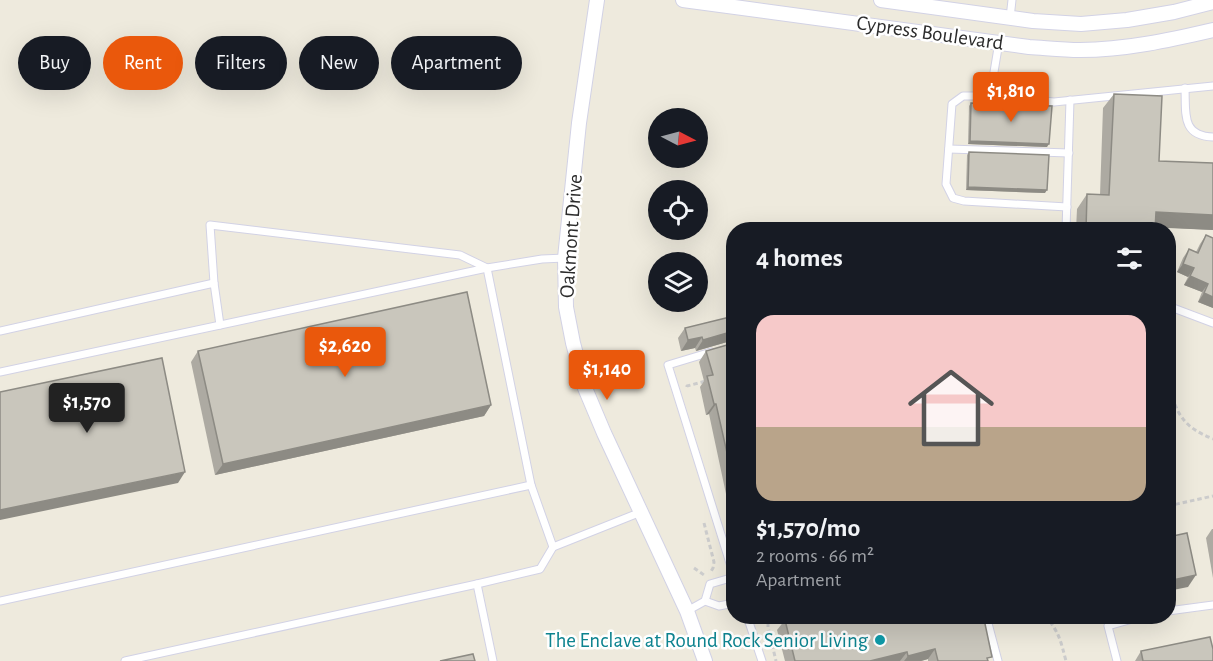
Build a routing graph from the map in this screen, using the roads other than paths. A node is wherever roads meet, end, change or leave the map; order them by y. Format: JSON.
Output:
{"nodes":[{"id":1,"x":597,"y":0,"type":"edge"},
{"id":2,"x":683,"y":0,"type":"edge"},
{"id":3,"x":881,"y":0,"type":"edge"},
{"id":4,"x":1012,"y":0,"type":"edge"},
{"id":5,"x":912,"y":2,"type":"edge"},
{"id":6,"x":1213,"y":2,"type":"edge"},
{"id":7,"x":1010,"y":18,"type":"junction"},
{"id":8,"x":1213,"y":30,"type":"edge"},
{"id":9,"x":999,"y":42,"type":"junction"},
{"id":10,"x":1213,"y":86,"type":"edge"},
{"id":11,"x":1185,"y":88,"type":"junction"},
{"id":12,"x":990,"y":96,"type":"junction"},
{"id":13,"x":1071,"y":100,"type":"junction"},
{"id":14,"x":1213,"y":137,"type":"edge"},
{"id":15,"x":949,"y":149,"type":"junction"},
{"id":16,"x":1069,"y":153,"type":"junction"},
{"id":17,"x":1067,"y":207,"type":"junction"},
{"id":18,"x":1066,"y":222,"type":"edge"},
{"id":19,"x":565,"y":258,"type":"junction"},
{"id":20,"x":487,"y":268,"type":"junction"},
{"id":21,"x":214,"y":283,"type":"junction"},
{"id":22,"x":1176,"y":309,"type":"edge"},
{"id":23,"x":1213,"y":323,"type":"edge"},
{"id":24,"x":220,"y":325,"type":"junction"},
{"id":25,"x":0,"y":331,"type":"edge"},
{"id":26,"x":723,"y":349,"type":"edge"},
{"id":27,"x":0,"y":372,"type":"edge"},
{"id":28,"x":531,"y":485,"type":"junction"},
{"id":29,"x":641,"y":512,"type":"junction"},
{"id":30,"x":726,"y":541,"type":"edge"},
{"id":31,"x":553,"y":546,"type":"junction"},
{"id":32,"x":726,"y":579,"type":"edge"},
{"id":33,"x":477,"y":585,"type":"junction"},
{"id":34,"x":0,"y":601,"type":"edge"},
{"id":35,"x":705,"y":601,"type":"junction"},
{"id":36,"x":726,"y":605,"type":"edge"},
{"id":37,"x":1213,"y":605,"type":"edge"},
{"id":38,"x":1176,"y":610,"type":"edge"},
{"id":39,"x":687,"y":611,"type":"junction"},
{"id":40,"x":750,"y":624,"type":"edge"},
{"id":41,"x":989,"y":624,"type":"edge"},
{"id":42,"x":1115,"y":624,"type":"edge"},
{"id":43,"x":125,"y":661,"type":"edge"},
{"id":44,"x":493,"y":661,"type":"edge"},
{"id":45,"x":705,"y":661,"type":"edge"},
{"id":46,"x":762,"y":661,"type":"edge"},
{"id":47,"x":998,"y":661,"type":"edge"},
{"id":48,"x":1117,"y":661,"type":"edge"}],
"edges":[{"from":1,"to":19,"type":"street","name":"Oakmont Drive"},
{"from":2,"to":9,"type":"street","name":"Cypress Boulevard"},
{"from":3,"to":5,"type":"street","name":"Cypress Boulevard"},
{"from":4,"to":7,"type":"lane"},
{"from":5,"to":7,"type":"street","name":"Cypress Boulevard"},
{"from":6,"to":7,"type":"street","name":"Cypress Boulevard"},
{"from":8,"to":9,"type":"street","name":"Cypress Boulevard"},
{"from":9,"to":12,"type":"lane"},
{"from":10,"to":11,"type":"lane"},
{"from":11,"to":13,"type":"lane"},
{"from":11,"to":14,"type":"lane"},
{"from":12,"to":13,"type":"lane"},
{"from":12,"to":15,"type":"lane"},
{"from":13,"to":16,"type":"lane"},
{"from":15,"to":16,"type":"lane"},
{"from":15,"to":17,"type":"lane"},
{"from":16,"to":17,"type":"lane"},
{"from":17,"to":18,"type":"lane"},
{"from":19,"to":20,"type":"lane"},
{"from":19,"to":29,"type":"street","name":"Oakmont Drive"},
{"from":20,"to":21,"type":"lane"},
{"from":20,"to":24,"type":"lane"},
{"from":20,"to":28,"type":"lane"},
{"from":21,"to":24,"type":"lane"},
{"from":21,"to":25,"type":"lane"},
{"from":22,"to":23,"type":"lane"},
{"from":24,"to":27,"type":"lane"},
{"from":26,"to":30,"type":"lane"},
{"from":28,"to":31,"type":"lane"},
{"from":28,"to":34,"type":"lane"},
{"from":29,"to":31,"type":"lane"},
{"from":29,"to":39,"type":"street","name":"Oakmont Drive"},
{"from":31,"to":33,"type":"lane"},
{"from":32,"to":35,"type":"lane"},
{"from":33,"to":43,"type":"lane"},
{"from":33,"to":44,"type":"lane"},
{"from":35,"to":36,"type":"lane"},
{"from":35,"to":39,"type":"lane"},
{"from":37,"to":38,"type":"lane"},
{"from":39,"to":45,"type":"street","name":"Oakmont Drive"},
{"from":40,"to":46,"type":"lane"},
{"from":41,"to":47,"type":"lane"},
{"from":42,"to":48,"type":"lane"}]}
